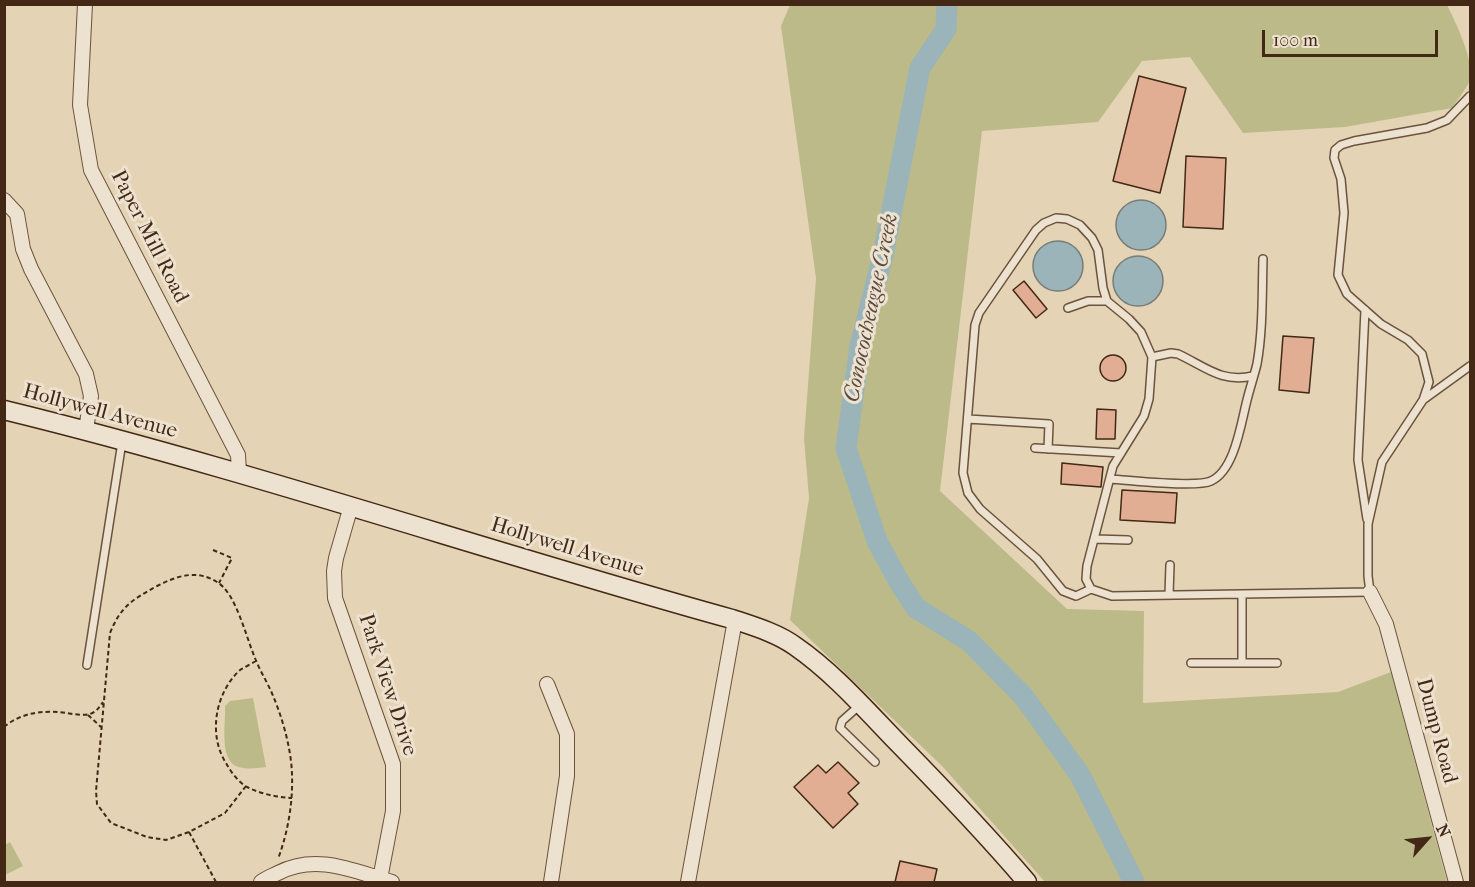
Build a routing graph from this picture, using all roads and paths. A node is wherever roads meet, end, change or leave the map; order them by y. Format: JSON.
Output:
{"nodes":[{"id":1,"x":85,"y":4,"type":"edge"},
{"id":2,"x":1470,"y":96,"type":"edge"},
{"id":3,"x":4,"y":200,"type":"edge"},
{"id":4,"x":1263,"y":259,"type":"dead end"},
{"id":5,"x":1107,"y":301,"type":"junction"},
{"id":6,"x":1068,"y":308,"type":"dead end"},
{"id":7,"x":1365,"y":310,"type":"junction"},
{"id":8,"x":1152,"y":357,"type":"junction"},
{"id":9,"x":1470,"y":366,"type":"edge"},
{"id":10,"x":1253,"y":376,"type":"junction"},
{"id":11,"x":1423,"y":400,"type":"junction"},
{"id":12,"x":4,"y":410,"type":"edge"},
{"id":13,"x":968,"y":418,"type":"junction"},
{"id":14,"x":86,"y":430,"type":"junction"},
{"id":15,"x":122,"y":439,"type":"junction"},
{"id":16,"x":1035,"y":448,"type":"dead end"},
{"id":17,"x":1048,"y":449,"type":"junction"},
{"id":18,"x":1121,"y":453,"type":"junction"},
{"id":19,"x":239,"y":472,"type":"junction"},
{"id":20,"x":1110,"y":479,"type":"junction"},
{"id":21,"x":351,"y":506,"type":"junction"},
{"id":22,"x":1368,"y":524,"type":"junction"},
{"id":23,"x":1095,"y":539,"type":"junction"},
{"id":24,"x":1128,"y":540,"type":"dead end"},
{"id":25,"x":213,"y":550,"type":"dead end"},
{"id":26,"x":1170,"y":565,"type":"dead end"},
{"id":27,"x":219,"y":583,"type":"junction"},
{"id":28,"x":1091,"y":590,"type":"junction"},
{"id":29,"x":1370,"y":592,"type":"junction"},
{"id":30,"x":1169,"y":595,"type":"junction"},
{"id":31,"x":1242,"y":595,"type":"junction"},
{"id":32,"x":735,"y":620,"type":"junction"},
{"id":33,"x":256,"y":661,"type":"junction"},
{"id":34,"x":1191,"y":663,"type":"dead end"},
{"id":35,"x":1242,"y":663,"type":"junction"},
{"id":36,"x":1277,"y":663,"type":"dead end"},
{"id":37,"x":87,"y":665,"type":"dead end"},
{"id":38,"x":547,"y":684,"type":"dead end"},
{"id":39,"x":104,"y":702,"type":"junction"},
{"id":40,"x":861,"y":704,"type":"junction"},
{"id":41,"x":88,"y":715,"type":"junction"},
{"id":42,"x":4,"y":727,"type":"edge"},
{"id":43,"x":102,"y":728,"type":"junction"},
{"id":44,"x":875,"y":762,"type":"dead end"},
{"id":45,"x":246,"y":786,"type":"junction"},
{"id":46,"x":292,"y":798,"type":"junction"},
{"id":47,"x":189,"y":832,"type":"junction"},
{"id":48,"x":266,"y":879,"type":"edge"},
{"id":49,"x":386,"y":881,"type":"edge"},
{"id":50,"x":216,"y":882,"type":"edge"},
{"id":51,"x":551,"y":882,"type":"edge"},
{"id":52,"x":688,"y":882,"type":"edge"},
{"id":53,"x":1027,"y":882,"type":"edge"},
{"id":54,"x":1456,"y":882,"type":"edge"}],
"edges":[{"from":1,"to":19,"type":"street","name":"Paper Mill Road"},
{"from":2,"to":7,"type":"lane"},
{"from":3,"to":14,"type":"street"},
{"from":4,"to":10,"type":"lane"},
{"from":5,"to":6,"type":"lane"},
{"from":5,"to":8,"type":"lane"},
{"from":5,"to":13,"type":"lane"},
{"from":7,"to":11,"type":"lane"},
{"from":7,"to":22,"type":"lane"},
{"from":8,"to":10,"type":"lane"},
{"from":8,"to":18,"type":"lane"},
{"from":9,"to":11,"type":"lane"},
{"from":10,"to":20,"type":"lane"},
{"from":11,"to":22,"type":"lane"},
{"from":12,"to":14,"type":"street","name":"Hollywell Avenue"},
{"from":13,"to":17,"type":"lane"},
{"from":13,"to":28,"type":"lane"},
{"from":14,"to":15,"type":"street","name":"Hollywell Avenue"},
{"from":15,"to":19,"type":"street","name":"Hollywell Avenue"},
{"from":15,"to":37,"type":"lane"},
{"from":16,"to":17,"type":"lane"},
{"from":17,"to":18,"type":"lane"},
{"from":18,"to":20,"type":"lane"},
{"from":19,"to":21,"type":"street","name":"Hollywell Avenue"},
{"from":20,"to":23,"type":"lane"},
{"from":21,"to":32,"type":"street","name":"Hollywell Avenue"},
{"from":21,"to":49,"type":"street","name":"Park View Drive"},
{"from":22,"to":29,"type":"lane"},
{"from":23,"to":24,"type":"lane"},
{"from":23,"to":28,"type":"lane"},
{"from":25,"to":27,"type":"path"},
{"from":26,"to":30,"type":"lane"},
{"from":27,"to":33,"type":"path"},
{"from":27,"to":39,"type":"path"},
{"from":28,"to":30,"type":"lane"},
{"from":29,"to":31,"type":"lane"},
{"from":29,"to":54,"type":"street","name":"Dump Road"},
{"from":30,"to":31,"type":"lane"},
{"from":31,"to":35,"type":"lane"},
{"from":32,"to":40,"type":"street","name":"Hollywell Avenue"},
{"from":32,"to":52,"type":"street"},
{"from":33,"to":45,"type":"path"},
{"from":33,"to":46,"type":"path"},
{"from":34,"to":35,"type":"lane"},
{"from":35,"to":36,"type":"lane"},
{"from":38,"to":51,"type":"street"},
{"from":39,"to":41,"type":"path"},
{"from":39,"to":43,"type":"path"},
{"from":40,"to":44,"type":"lane"},
{"from":40,"to":53,"type":"street","name":"Hollywell Avenue"},
{"from":41,"to":42,"type":"path"},
{"from":41,"to":43,"type":"path"},
{"from":43,"to":47,"type":"path"},
{"from":45,"to":46,"type":"path"},
{"from":45,"to":47,"type":"path"},
{"from":46,"to":48,"type":"path"},
{"from":47,"to":50,"type":"path"},
{"from":48,"to":49,"type":"street"}]}
